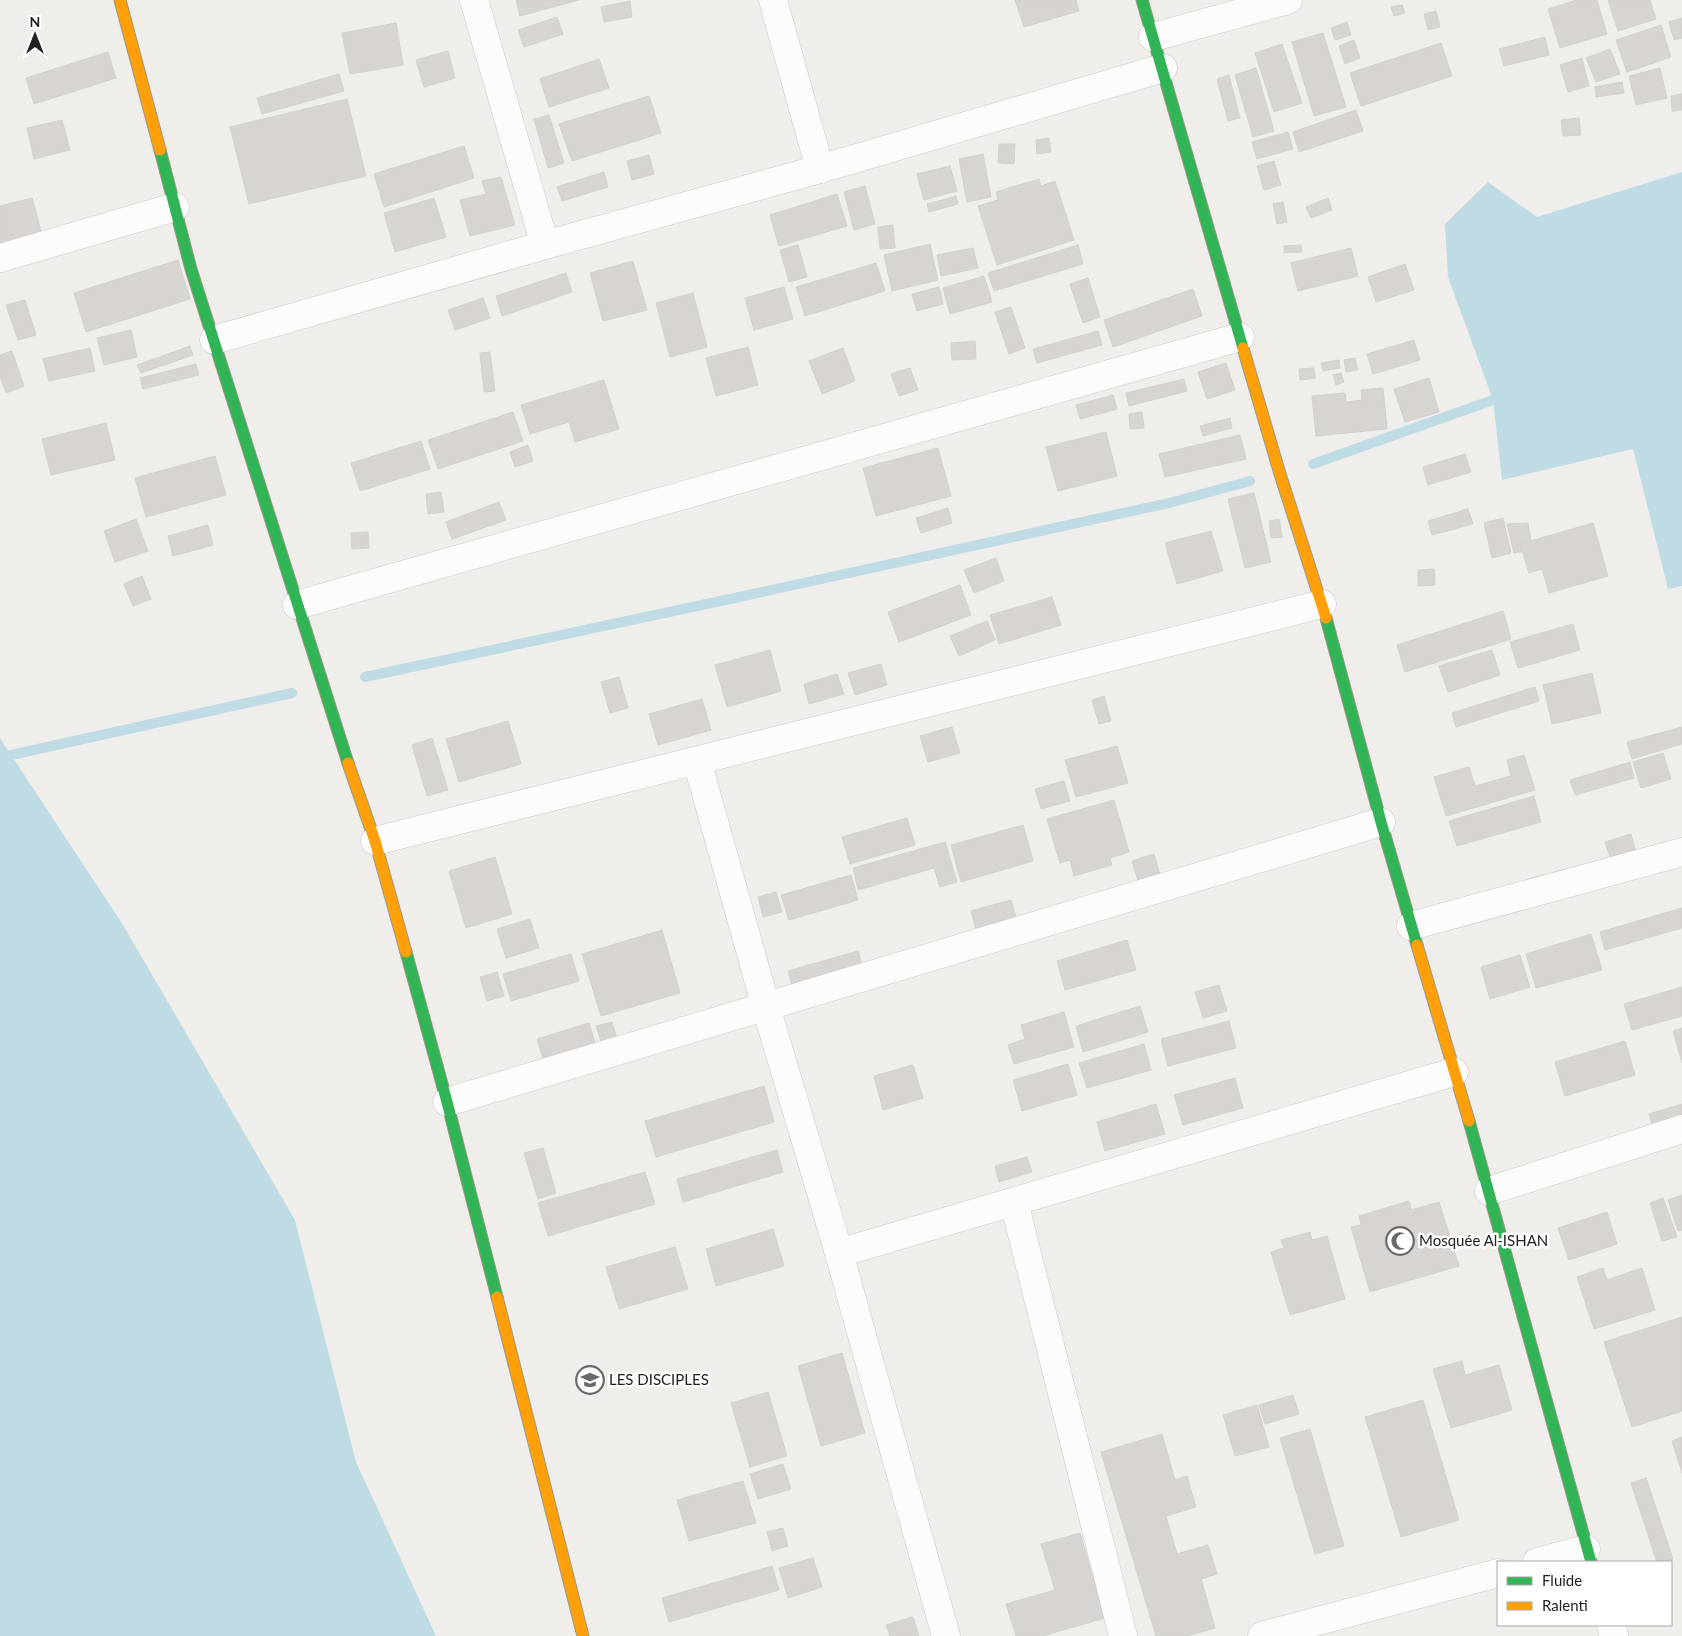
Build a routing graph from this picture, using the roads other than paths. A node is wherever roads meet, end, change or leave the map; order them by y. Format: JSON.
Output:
{"nodes":[{"id":1,"x":120,"y":0,"type":"edge"},
{"id":2,"x":474,"y":0,"type":"edge"},
{"id":3,"x":773,"y":0,"type":"edge"},
{"id":4,"x":1142,"y":0,"type":"edge"},
{"id":5,"x":1288,"y":0,"type":"edge"},
{"id":6,"x":1153,"y":37,"type":"junction"},
{"id":7,"x":1163,"y":68,"type":"junction"},
{"id":8,"x":820,"y":169,"type":"junction"},
{"id":9,"x":175,"y":207,"type":"junction"},
{"id":10,"x":545,"y":245,"type":"junction"},
{"id":11,"x":0,"y":258,"type":"edge"},
{"id":12,"x":1240,"y":337,"type":"junction"},
{"id":13,"x":214,"y":340,"type":"junction"},
{"id":14,"x":1322,"y":604,"type":"junction"},
{"id":15,"x":297,"y":605,"type":"junction"},
{"id":16,"x":697,"y":761,"type":"junction"},
{"id":17,"x":1381,"y":822,"type":"junction"},
{"id":18,"x":375,"y":841,"type":"junction"},
{"id":19,"x":1682,"y":852,"type":"edge"},
{"id":20,"x":1412,"y":926,"type":"junction"},
{"id":21,"x":766,"y":1007,"type":"junction"},
{"id":22,"x":1454,"y":1072,"type":"junction"},
{"id":23,"x":447,"y":1102,"type":"junction"},
{"id":24,"x":1682,"y":1129,"type":"edge"},
{"id":25,"x":1489,"y":1191,"type":"junction"},
{"id":26,"x":1014,"y":1202,"type":"junction"},
{"id":27,"x":839,"y":1253,"type":"junction"},
{"id":28,"x":1588,"y":1556,"type":"edge"},
{"id":29,"x":1546,"y":1561,"type":"edge"},
{"id":30,"x":1497,"y":1573,"type":"edge"},
{"id":31,"x":583,"y":1636,"type":"edge"},
{"id":32,"x":946,"y":1636,"type":"edge"},
{"id":33,"x":1123,"y":1636,"type":"edge"},
{"id":34,"x":1262,"y":1636,"type":"edge"}],
"edges":[{"from":1,"to":9,"type":"street"},
{"from":2,"to":10,"type":"street"},
{"from":3,"to":8,"type":"street"},
{"from":4,"to":6,"type":"street"},
{"from":5,"to":6,"type":"street"},
{"from":6,"to":7,"type":"street"},
{"from":7,"to":8,"type":"street"},
{"from":7,"to":12,"type":"street"},
{"from":8,"to":10,"type":"street"},
{"from":9,"to":11,"type":"street"},
{"from":9,"to":13,"type":"street"},
{"from":10,"to":13,"type":"street"},
{"from":12,"to":14,"type":"street"},
{"from":12,"to":15,"type":"street"},
{"from":13,"to":15,"type":"street"},
{"from":14,"to":16,"type":"street"},
{"from":14,"to":17,"type":"street"},
{"from":15,"to":18,"type":"street"},
{"from":16,"to":18,"type":"street"},
{"from":16,"to":21,"type":"street"},
{"from":17,"to":20,"type":"street"},
{"from":17,"to":21,"type":"street"},
{"from":18,"to":23,"type":"street"},
{"from":19,"to":20,"type":"street"},
{"from":20,"to":22,"type":"street"},
{"from":21,"to":23,"type":"street"},
{"from":21,"to":27,"type":"street"},
{"from":22,"to":25,"type":"street"},
{"from":22,"to":26,"type":"street"},
{"from":23,"to":31,"type":"street"},
{"from":24,"to":25,"type":"street"},
{"from":25,"to":28,"type":"street"},
{"from":26,"to":27,"type":"street"},
{"from":26,"to":33,"type":"street"},
{"from":27,"to":32,"type":"street"},
{"from":28,"to":29,"type":"street"},
{"from":30,"to":34,"type":"street"}]}
